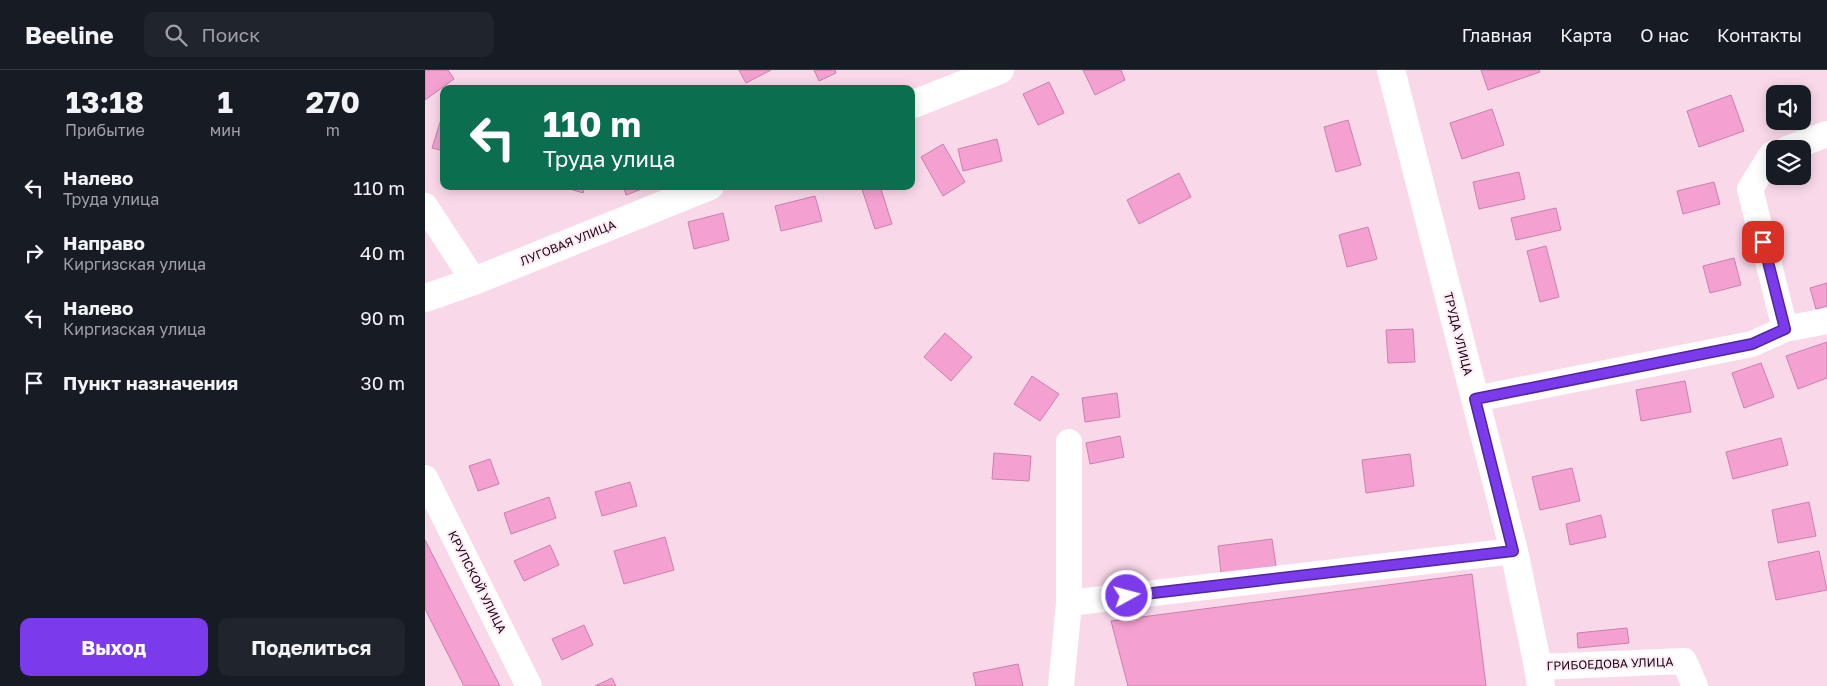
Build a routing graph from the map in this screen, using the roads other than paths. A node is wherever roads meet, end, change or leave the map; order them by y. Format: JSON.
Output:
{"nodes":[{"id":1,"x":1000,"y":70,"type":"edge"},
{"id":2,"x":1391,"y":70,"type":"edge"},
{"id":3,"x":915,"y":104,"type":"edge"},
{"id":4,"x":1827,"y":134,"type":"edge"},
{"id":5,"x":1811,"y":140,"type":"edge"},
{"id":6,"x":1766,"y":163,"type":"edge"},
{"id":7,"x":700,"y":190,"type":"edge"},
{"id":8,"x":425,"y":206,"type":"edge"},
{"id":9,"x":474,"y":281,"type":"junction"},
{"id":10,"x":425,"y":298,"type":"edge"},
{"id":11,"x":1827,"y":321,"type":"edge"},
{"id":12,"x":1785,"y":329,"type":"junction"},
{"id":13,"x":1475,"y":399,"type":"junction"},
{"id":14,"x":1069,"y":442,"type":"dead end"},
{"id":15,"x":425,"y":478,"type":"edge"},
{"id":16,"x":1513,"y":551,"type":"junction"},
{"id":17,"x":1069,"y":603,"type":"junction"},
{"id":18,"x":1539,"y":676,"type":"edge"},
{"id":19,"x":529,"y":686,"type":"edge"},
{"id":20,"x":1061,"y":686,"type":"edge"},
{"id":21,"x":1695,"y":686,"type":"edge"}],
"edges":[{"from":1,"to":3,"type":"street"},
{"from":2,"to":13,"type":"street","name":"ТРУДА УЛИЦА"},
{"from":4,"to":5,"type":"street"},
{"from":6,"to":12,"type":"street"},
{"from":7,"to":9,"type":"street","name":"ЛУГОВАЯ УЛИЦА"},
{"from":8,"to":9,"type":"street"},
{"from":9,"to":10,"type":"street","name":"ЛУГОВАЯ УЛИЦА"},
{"from":11,"to":12,"type":"street"},
{"from":12,"to":13,"type":"street"},
{"from":13,"to":16,"type":"street","name":"ТРУДА УЛИЦА"},
{"from":14,"to":17,"type":"street"},
{"from":15,"to":19,"type":"street","name":"КРУПСКОЙ УЛИЦА"},
{"from":16,"to":17,"type":"street"},
{"from":16,"to":18,"type":"street","name":"ТРУДА УЛИЦА"},
{"from":17,"to":20,"type":"street"},
{"from":18,"to":21,"type":"street","name":"ГРИБОЕДОВА УЛИЦА"}]}
